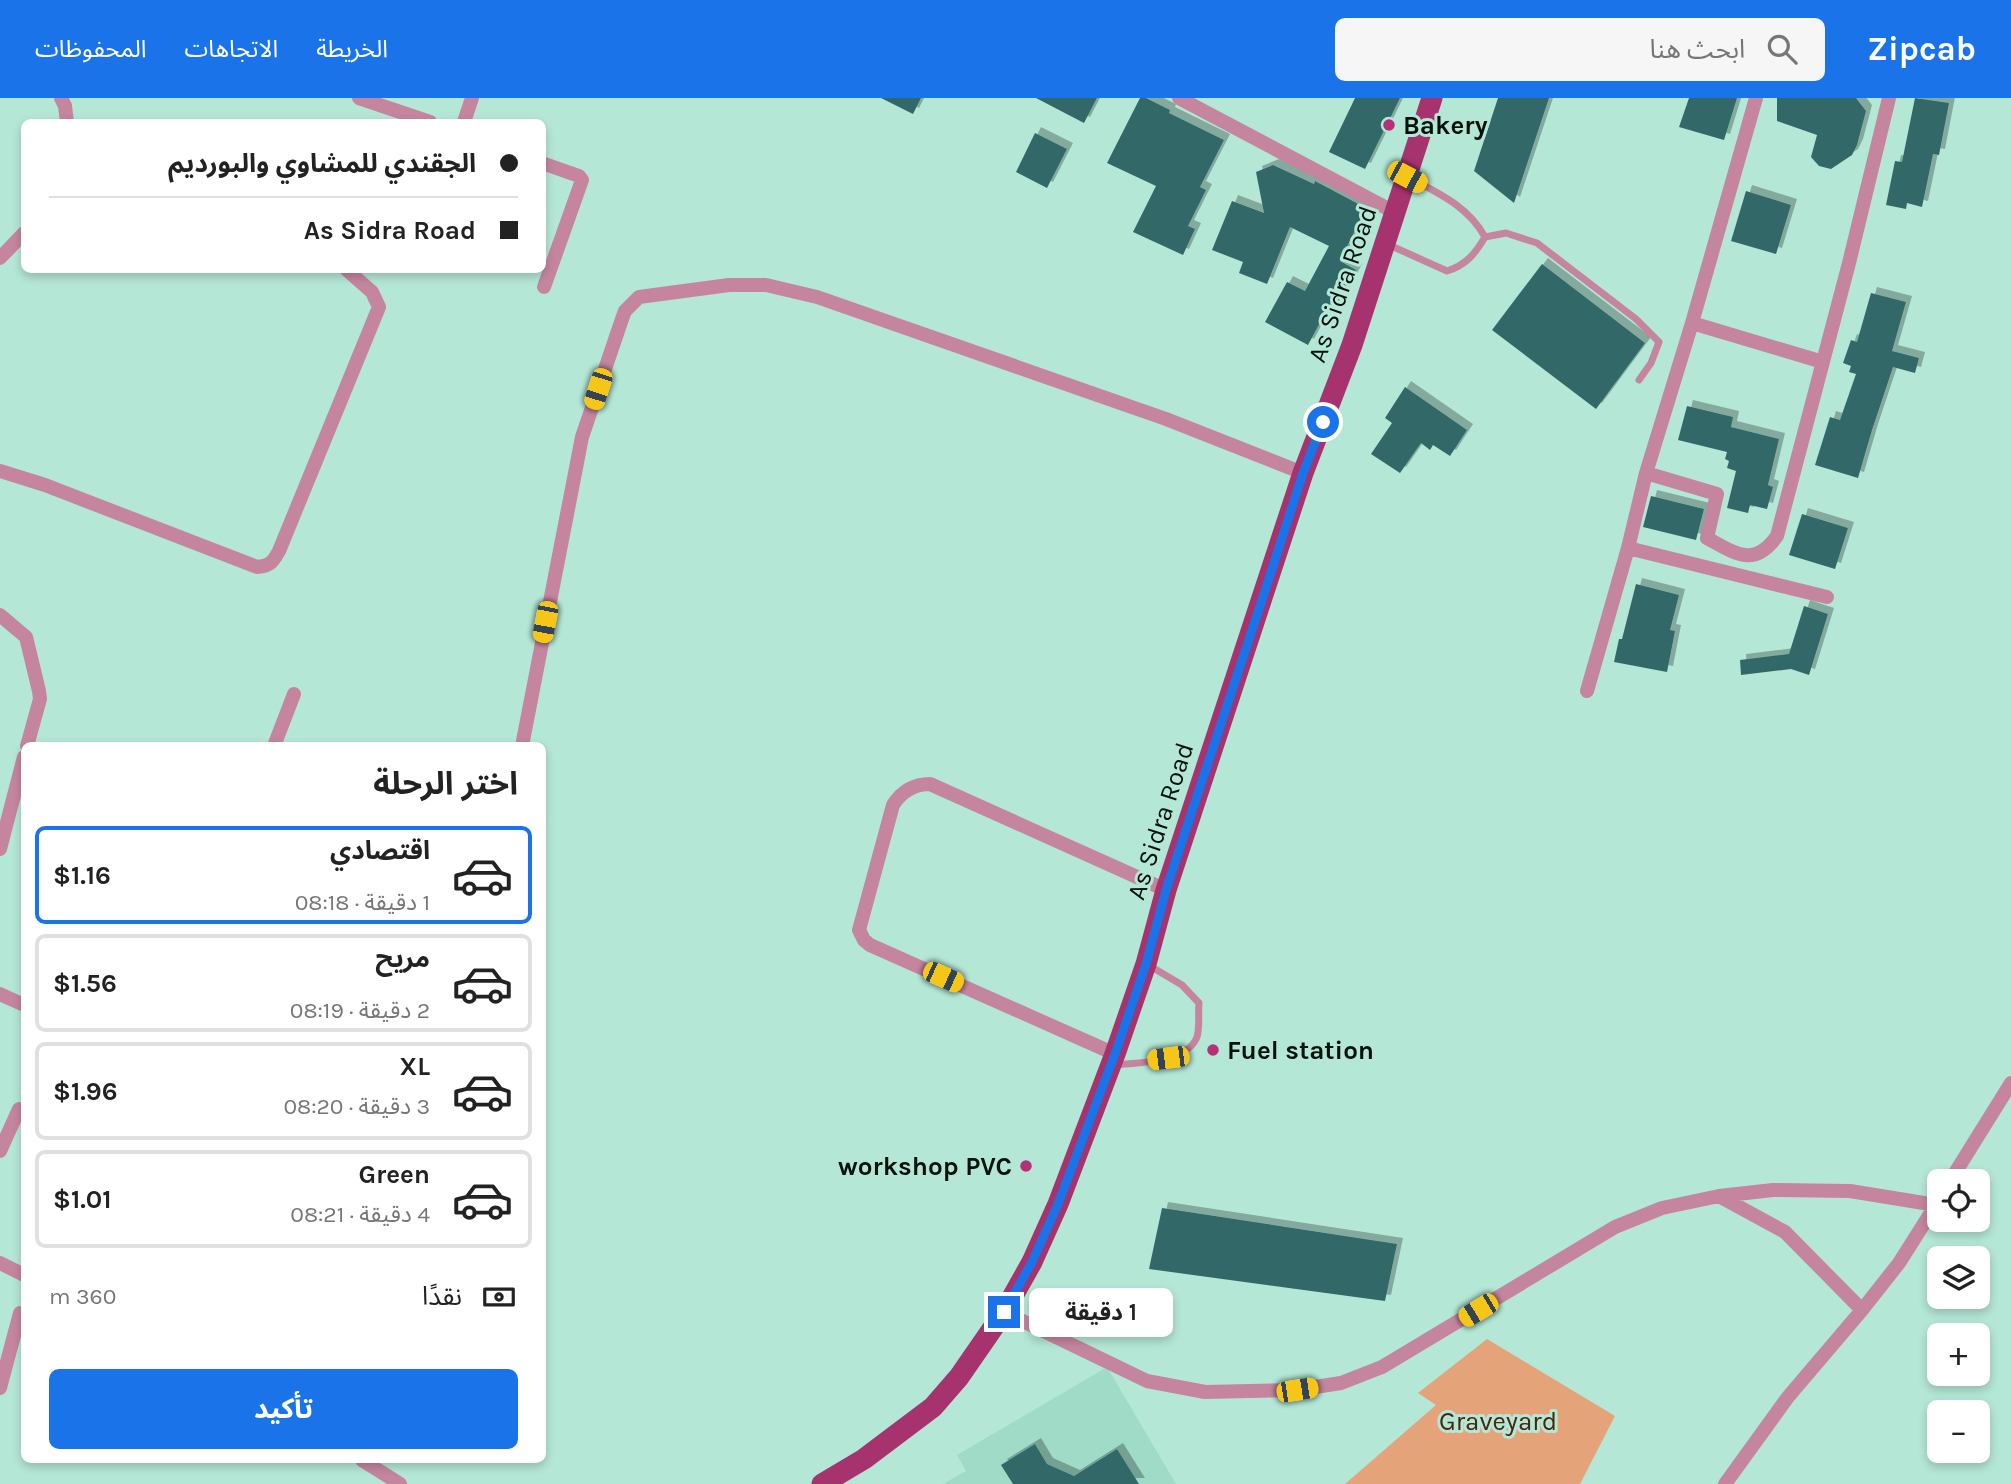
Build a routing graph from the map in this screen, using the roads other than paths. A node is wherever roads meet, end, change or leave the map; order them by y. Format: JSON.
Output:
{"nodes":[{"id":1,"x":61,"y":98,"type":"edge"},
{"id":2,"x":359,"y":98,"type":"edge"},
{"id":3,"x":472,"y":98,"type":"edge"},
{"id":4,"x":1179,"y":98,"type":"edge"},
{"id":5,"x":1432,"y":98,"type":"edge"},
{"id":6,"x":1756,"y":98,"type":"edge"},
{"id":7,"x":1888,"y":98,"type":"edge"},
{"id":8,"x":67,"y":119,"type":"edge"},
{"id":9,"x":421,"y":119,"type":"edge"},
{"id":10,"x":465,"y":119,"type":"edge"},
{"id":11,"x":546,"y":164,"type":"edge"},
{"id":12,"x":1407,"y":177,"type":"junction"},
{"id":13,"x":1396,"y":213,"type":"junction"},
{"id":14,"x":21,"y":236,"type":"edge"},
{"id":15,"x":1485,"y":237,"type":"junction"},
{"id":16,"x":1386,"y":244,"type":"junction"},
{"id":17,"x":0,"y":258,"type":"edge"},
{"id":18,"x":350,"y":273,"type":"edge"},
{"id":19,"x":544,"y":287,"type":"dead end"},
{"id":20,"x":1692,"y":323,"type":"junction"},
{"id":21,"x":1823,"y":362,"type":"junction"},
{"id":22,"x":1639,"y":380,"type":"dead end"},
{"id":23,"x":0,"y":471,"type":"edge"},
{"id":24,"x":1303,"y":473,"type":"junction"},
{"id":25,"x":1646,"y":473,"type":"junction"},
{"id":26,"x":1628,"y":548,"type":"junction"},
{"id":27,"x":1827,"y":597,"type":"dead end"},
{"id":28,"x":0,"y":615,"type":"edge"},
{"id":29,"x":1587,"y":691,"type":"dead end"},
{"id":30,"x":294,"y":694,"type":"dead end"},
{"id":31,"x":28,"y":742,"type":"edge"},
{"id":32,"x":276,"y":742,"type":"edge"},
{"id":33,"x":523,"y":742,"type":"edge"},
{"id":34,"x":21,"y":782,"type":"edge"},
{"id":35,"x":18,"y":807,"type":"edge"},
{"id":36,"x":0,"y":849,"type":"edge"},
{"id":37,"x":1166,"y":890,"type":"junction"},
{"id":38,"x":1146,"y":964,"type":"junction"},
{"id":39,"x":0,"y":994,"type":"edge"},
{"id":40,"x":21,"y":1004,"type":"edge"},
{"id":41,"x":1113,"y":1060,"type":"junction"},
{"id":42,"x":2011,"y":1083,"type":"edge"},
{"id":43,"x":19,"y":1109,"type":"dead end"},
{"id":44,"x":0,"y":1151,"type":"edge"},
{"id":45,"x":1958,"y":1169,"type":"edge"},
{"id":46,"x":1720,"y":1196,"type":"junction"},
{"id":47,"x":1927,"y":1201,"type":"edge"},
{"id":48,"x":1927,"y":1219,"type":"edge"},
{"id":49,"x":0,"y":1263,"type":"edge"},
{"id":50,"x":21,"y":1274,"type":"edge"},
{"id":51,"x":1863,"y":1310,"type":"junction"},
{"id":52,"x":1004,"y":1312,"type":"junction"},
{"id":53,"x":20,"y":1313,"type":"dead end"},
{"id":54,"x":0,"y":1388,"type":"edge"},
{"id":55,"x":366,"y":1463,"type":"edge"},
{"id":56,"x":395,"y":1483,"type":"edge"},
{"id":57,"x":821,"y":1484,"type":"edge"},
{"id":58,"x":1725,"y":1484,"type":"edge"}],
"edges":[{"from":1,"to":8,"type":"street"},
{"from":2,"to":9,"type":"street"},
{"from":3,"to":10,"type":"street"},
{"from":4,"to":13,"type":"street"},
{"from":5,"to":12,"type":"main road","name":"As Sidra Road"},
{"from":6,"to":20,"type":"street"},
{"from":7,"to":21,"type":"street"},
{"from":11,"to":19,"type":"street"},
{"from":12,"to":13,"type":"main road","name":"As Sidra Road"},
{"from":12,"to":15,"type":"lane"},
{"from":13,"to":16,"type":"main road","name":"As Sidra Road"},
{"from":14,"to":17,"type":"street"},
{"from":15,"to":16,"type":"lane"},
{"from":15,"to":22,"type":"lane"},
{"from":16,"to":24,"type":"main road","name":"As Sidra Road"},
{"from":18,"to":23,"type":"street"},
{"from":20,"to":21,"type":"street"},
{"from":20,"to":25,"type":"street"},
{"from":21,"to":25,"type":"street"},
{"from":24,"to":33,"type":"street"},
{"from":24,"to":37,"type":"main road","name":"As Sidra Road"},
{"from":25,"to":26,"type":"street"},
{"from":26,"to":27,"type":"street"},
{"from":26,"to":29,"type":"street"},
{"from":28,"to":31,"type":"street"},
{"from":30,"to":32,"type":"street"},
{"from":34,"to":35,"type":"street"},
{"from":35,"to":36,"type":"street"},
{"from":37,"to":38,"type":"main road","name":"As Sidra Road"},
{"from":37,"to":41,"type":"street"},
{"from":38,"to":41,"type":"main road","name":"As Sidra Road"},
{"from":38,"to":41,"type":"lane"},
{"from":39,"to":40,"type":"street"},
{"from":41,"to":52,"type":"main road","name":"As Sidra Road"},
{"from":42,"to":45,"type":"street"},
{"from":43,"to":44,"type":"street"},
{"from":46,"to":47,"type":"street"},
{"from":46,"to":51,"type":"street"},
{"from":46,"to":52,"type":"street"},
{"from":48,"to":51,"type":"street"},
{"from":49,"to":50,"type":"street"},
{"from":51,"to":58,"type":"street"},
{"from":52,"to":57,"type":"main road","name":"As Sidra Road"},
{"from":53,"to":54,"type":"street"},
{"from":55,"to":56,"type":"street"}]}
